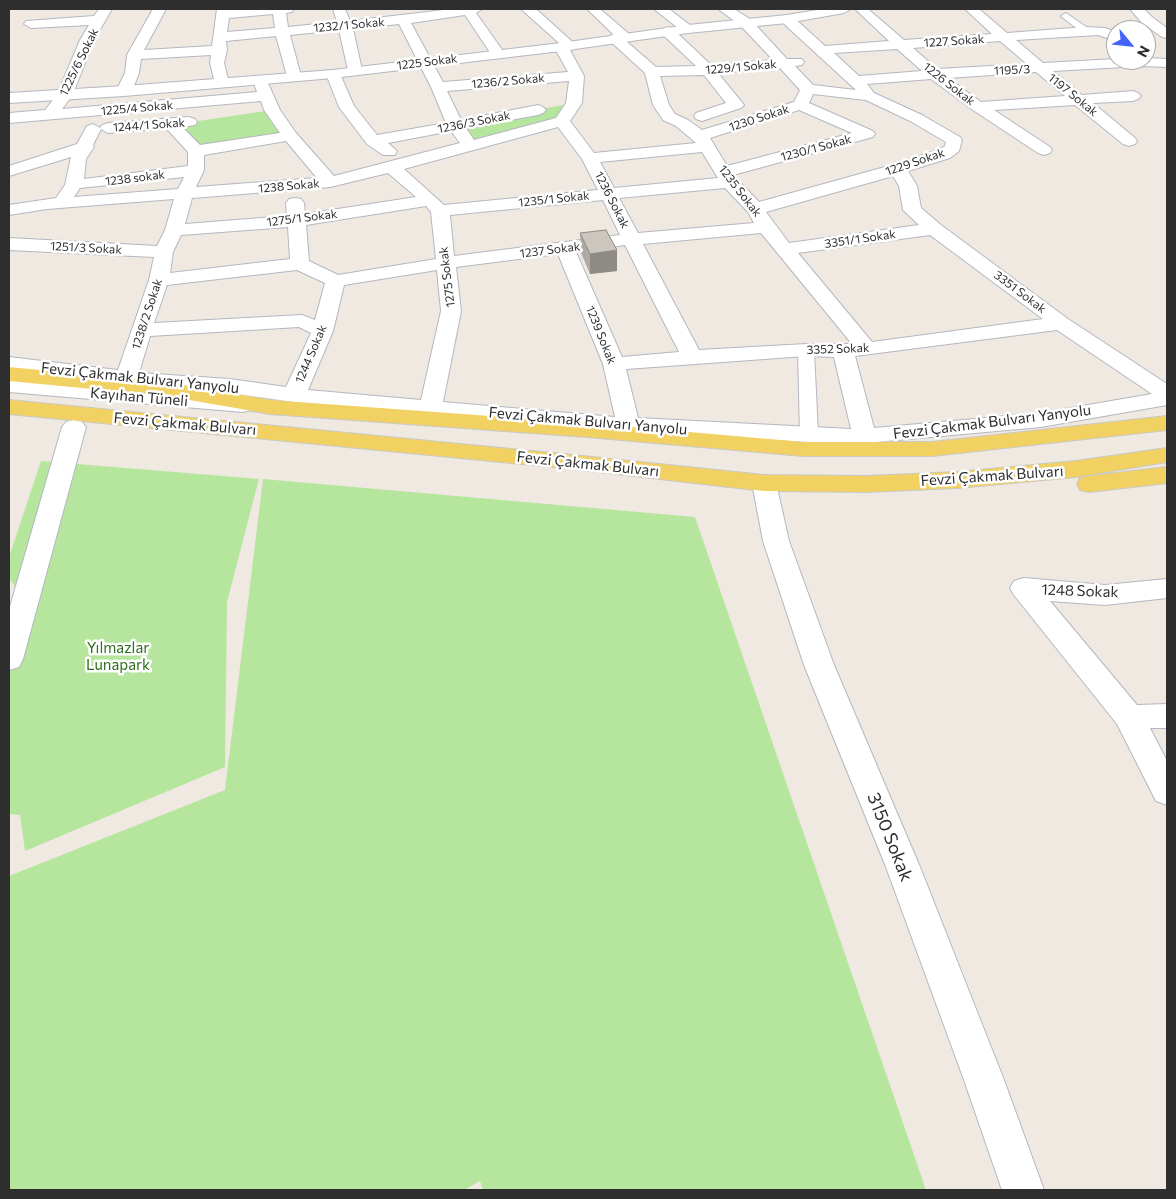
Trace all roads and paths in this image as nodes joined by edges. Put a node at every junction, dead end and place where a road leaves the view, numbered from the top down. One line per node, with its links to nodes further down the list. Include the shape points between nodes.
1 (159, 9): 37 (street)
2 (279, 9): 3 (street); 15 (street); 27 (street)
3 (287, 9)
4 (339, 9): 23 (street)
5 (472, 9): 16 (street, 1232/1 Sokak); 36 (street)
6 (528, 9): 35 (street)
7 (593, 9): 31 (street)
8 (661, 9): 25 (street)
9 (725, 9): 22 (street)
10 (844, 9): 20 (street, 1225 Sokak)
11 (861, 9): 34 (street, 1226 Sokak)
12 (971, 9): 32 (street, 1197 Sokak)
13 (1137, 9): 30 (street)
14 (54, 10): 19 (street)
15 (223, 12): 33 (street)
16 (424, 12): 21 (street, 1232/1 Sokak)
17 (103, 14): 19 (street); 56 (street, 1225/6 Sokak, via 87,40)
18 (1066, 16): 26 (street, 1227 Sokak)
19 (34, 18): 24 (street)
20 (787, 19): 22 (street, 1225 Sokak); 38 (street, 1229 Sokak)
21 (403, 20): 23 (street, 1232/1 Sokak); 39 (street)
22 (746, 22): 25 (street, 1225 Sokak); 40 (street)
23 (345, 25): 27 (street, 1232/1 Sokak); 43 (street)
24 (16, 27)
25 (688, 29): 28 (street, 1225 Sokak)
26 (1086, 31): 29 (street, 1227 Sokak); 32 (street, 1227 Sokak)
27 (282, 32): 33 (street, 1232/1 Sokak); 48 (street)
28 (667, 32): 31 (street, 1225 Sokak); 44 (street)
29 (1106, 33)
30 (1167, 34)
31 (620, 38): 35 (street, 1225 Sokak); 45 (street)
32 (1005, 38): 34 (street, 1227 Sokak); 42 (street, 1197 Sokak)
33 (220, 43): 37 (street, 1232/1 Sokak); 52 (street, via 217,63)
34 (900, 45): 38 (street, 1227 Sokak); 47 (street, 1226 Sokak)
35 (565, 46): 36 (street, 1225 Sokak); 49 (street)
36 (498, 54): 39 (street, 1225 Sokak)
37 (134, 55): 55 (street, via 132,73)
38 (826, 55): 40 (street, 1229/1 Sokak); 51 (street, 1229 Sokak)
39 (423, 62): 43 (street, 1225 Sokak); 53 (street)
40 (784, 63): 44 (street, 1229/1 Sokak); 54 (street)
41 (1106, 64): 42 (street, 1195/3)
42 (1041, 69): 47 (street, 1195/3); 60 (street, 1197 Sokak)
43 (355, 70): 46 (street, 1225 Sokak)
44 (708, 70): 45 (street, 1229/1 Sokak); 71 (street, via 736,105)
45 (652, 72): 71 (street, 1235 Sokak, via 661,105 669,117)
46 (333, 74): 48 (street, 1225 Sokak); 76 (street, via 347,107)
47 (934, 74): 51 (street, 1195/3); 64 (street, 1226 Sokak)
48 (294, 76): 50 (street, 1225 Sokak)
49 (578, 76): 53 (street, 1236/2 Sokak); 62 (street)
50 (260, 81): 52 (street, 1225 Sokak); 61 (street)
51 (856, 81): 57 (street, 1229 Sokak)
52 (222, 83): 55 (street, 1225 Sokak)
53 (438, 87): 73 (street)
54 (808, 89): 57 (street); 63 (street, 1230 Sokak)
55 (124, 91): 56 (street, 1225 Sokak)
56 (64, 96): 59 (street, 1225 Sokak); 66 (street, 1225/6 Sokak)
57 (869, 96): 85 (street, 1229 Sokak, via 954,140 953,148 944,154)
58 (1132, 96): 60 (street)
59 (9, 98)
60 (1080, 100): 64 (street); 77 (street, 1197 Sokak)
61 (269, 103): 65 (street); 66 (street, 1225/4 Sokak); 75 (street)
62 (574, 103): 70 (street); 73 (street, 1236/3 Sokak)
63 (800, 105): 78 (street, 1230 Sokak); 88 (street, 1230/1 Sokak, via 867,134)
64 (978, 107): 82 (street, 1226 Sokak)
65 (254, 112)
66 (50, 114): 67 (street, 1225/4 Sokak)
67 (28, 116): 68 (street, 1225/4 Sokak); 74 (street, 1244/1 Sokak, via 38,126)
68 (9, 118)
69 (208, 120): 72 (street, 1244/1 Sokak)
70 (562, 121): 79 (street, 1238 Sokak); 83 (street, 1236 Sokak)
71 (682, 123): 78 (street, 1235 Sokak)
72 (171, 125): 74 (street, 1244/1 Sokak); 81 (street)
73 (455, 126): 76 (street, 1236/3 Sokak); 79 (street)
74 (94, 129): 80 (street)
75 (290, 136): 81 (street); 89 (street)
76 (373, 141): 84 (street)
77 (1129, 141)
78 (703, 142): 83 (street, 1230 Sokak); 88 (street, 1235 Sokak)
79 (470, 145): 84 (street, 1238 Sokak)
80 (86, 148): 87 (street); 90 (street, via 78,160)
81 (196, 150): 86 (street)
82 (1044, 150)
83 (590, 158): 92 (street, 1236 Sokak)
84 (399, 165): 89 (street, 1238 Sokak); 95 (street)
85 (898, 169): 96 (street, 1229 Sokak); 100 (street, 3351 Sokak, via 908,186 912,210)
86 (196, 170): 90 (street, 1238 sokak); 93 (street, 1238/2 Sokak)
87 (9, 171)
88 (726, 177): 92 (street, 1235/1 Sokak); 96 (street, 1235 Sokak)
89 (330, 182): 91 (street, 1238 Sokak)
90 (74, 185): 94 (street)
91 (295, 186): 93 (street, 1238 Sokak); 98 (street)
92 (609, 193): 95 (street, 1235/1 Sokak); 102 (street, 1236 Sokak)
93 (184, 194): 94 (street, 1238 Sokak); 101 (street, 1238/2 Sokak)
94 (61, 204): 97 (street, 1238 Sokak)
95 (435, 206): 98 (street, 1275/1 Sokak); 107 (street, 1275 Sokak)
96 (755, 209): 99 (street, 1235 Sokak)
97 (9, 210)
98 (295, 221): 101 (street, 1275/1 Sokak); 108 (street)
99 (766, 227): 102 (street, 1237 Sokak); 105 (street, 1235 Sokak)
100 (934, 229): 105 (street, 3351/1 Sokak); 111 (street, 3351 Sokak)
101 (174, 230): 106 (street, 1238/2 Sokak)
102 (632, 239): 104 (street, 1237 Sokak); 117 (street, 1236 Sokak)
103 (9, 244): 106 (street, 1251/3 Sokak)
104 (565, 249): 107 (street, 1237 Sokak); 119 (street, 1239 Sokak)
105 (786, 249): 115 (street, 1235 Sokak)
106 (164, 252): 109 (street, 1238/2 Sokak)
107 (445, 263): 110 (street, 1237 Sokak); 128 (street, 1275 Sokak, via 452,311)
108 (300, 264): 109 (street); 110 (street)
109 (159, 280): 112 (street, 1238/2 Sokak)
110 (335, 282): 113 (street, 1244 Sokak)
111 (1061, 323): 115 (street, 3352 Sokak); 123 (street, 3351 Sokak)
112 (141, 330): 113 (street, via 302,321); 121 (street, 1238/2 Sokak)
113 (323, 331): 124 (street, 1244 Sokak)
114 (806, 350): 116 (street, 3352 Sokak); 117 (street, 3352 Sokak); 133 (street)
115 (867, 350): 116 (street, 3352 Sokak)
116 (843, 351): 134 (street)
117 (692, 356): 119 (street, 3352 Sokak)
118 (9, 364): 121 (street, Fevzi Çakmak Bulvarı Yanyolu)
119 (614, 364): 131 (street, 1239 Sokak)
120 (9, 374): 127 (main road, Fevzi Çakmak Bulvarı, via 166,389)
121 (127, 377): 124 (street, Fevzi Çakmak Bulvarı Yanyolu)
122 (9, 385): 127 (street, Kayıhan Tüneli)
123 (1167, 394)
124 (294, 395): 128 (street, Fevzi Çakmak Bulvarı Yanyolu)
125 (1167, 398): 134 (street, Fevzi Çakmak Bulvarı Yanyolu, via 1041,420)
126 (9, 407): 138 (main road, Fevzi Çakmak Bulvarı, via 564,461)
127 (270, 407): 130 (main road, Fevzi Çakmak Bulvarı, via 803,449 932,449)
128 (431, 407): 131 (street, Fevzi Çakmak Bulvarı Yanyolu)
129 (9, 422): 132 (main road)
130 (1167, 423)
131 (628, 424): 133 (street, Fevzi Çakmak Bulvarı Yanyolu)
132 (74, 426): 138 (main road); 141 (street)
133 (809, 435): 134 (street, Fevzi Çakmak Bulvarı Yanyolu)
134 (864, 436)
135 (1167, 455): 137 (main road, Fevzi Çakmak Bulvarı, via 1076,469)
136 (1167, 475): 139 (main road, via 1024,491)
137 (867, 484): 138 (main road, Fevzi Çakmak Bulvarı); 139 (main road)
138 (765, 489): 139 (main road); 145 (street, 3150 Sokak, via 776,541 819,665 903,867)
139 (917, 495)
140 (1167, 588): 143 (street, 1248 Sokak, via 1105,595 1024,588)
141 (9, 659)
142 (1167, 716): 143 (street)
143 (1129, 717): 144 (street)
144 (1167, 792)
145 (1023, 1190)

